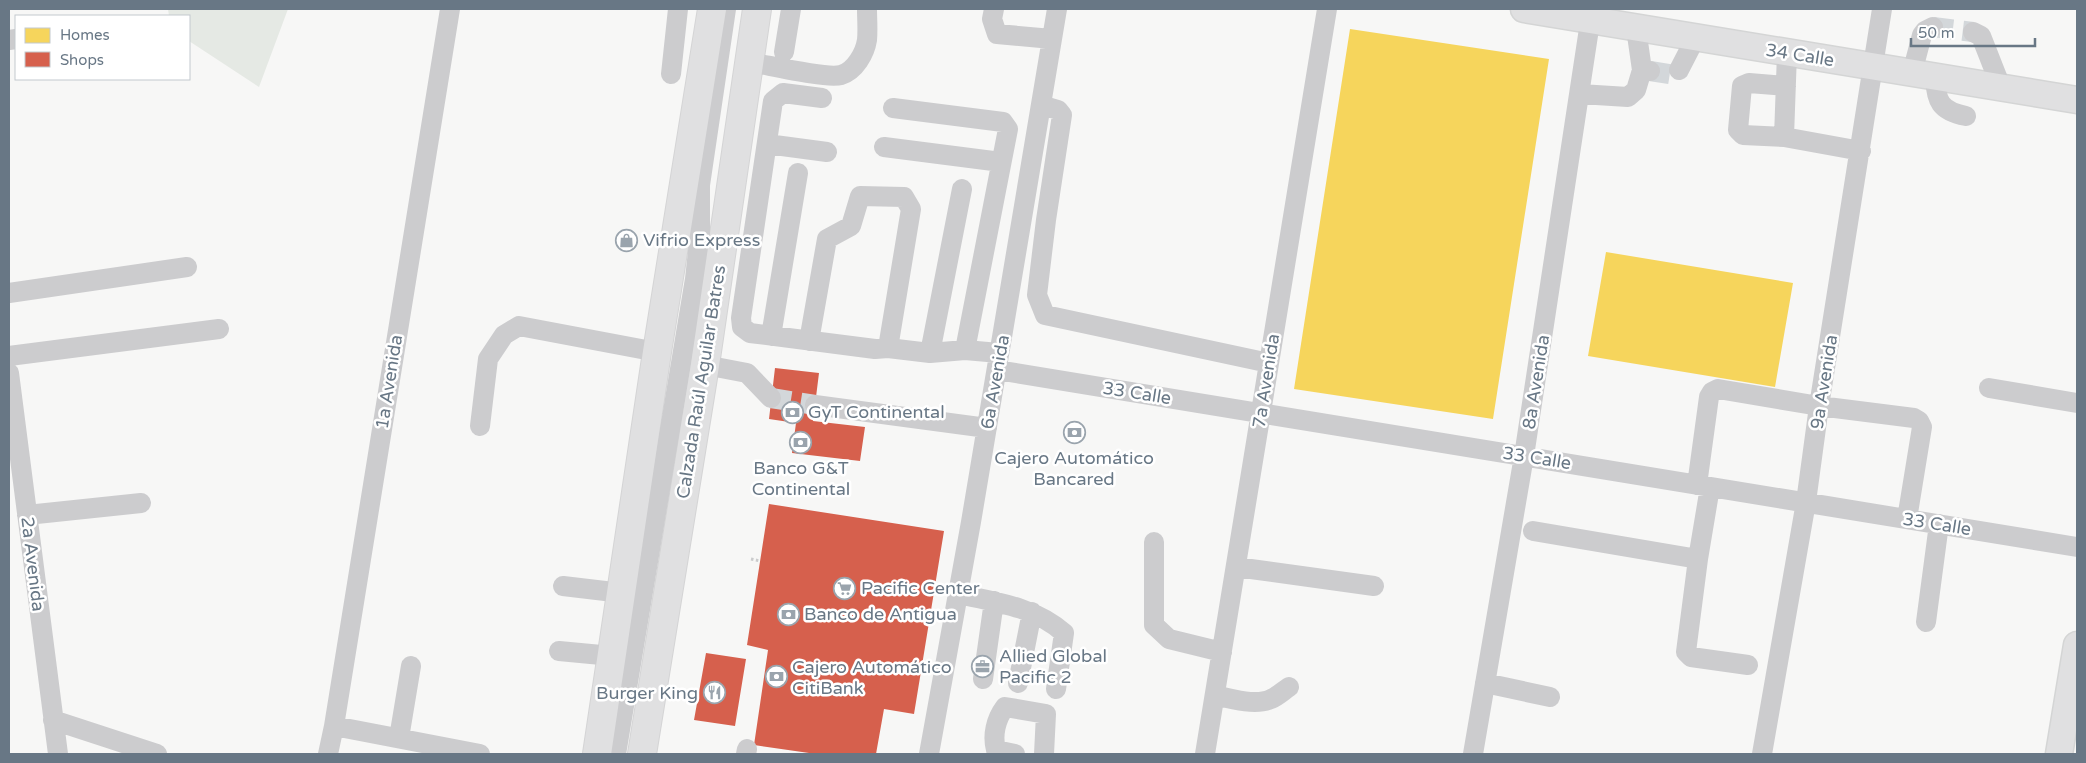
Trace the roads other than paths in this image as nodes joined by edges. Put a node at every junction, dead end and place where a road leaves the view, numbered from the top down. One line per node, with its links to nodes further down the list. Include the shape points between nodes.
1 (450, 9): 100 (street, 1a Avenida)
2 (678, 9): 24 (street)
3 (740, 9): 42 (street, via 712,186)
4 (757, 9): 21 (highway, Calzada Raúl Aguilar Batres)
5 (790, 9): 19 (street)
6 (867, 9): 21 (street, via 867,40 862,55 851,71 840,76)
7 (994, 9): 18 (street, via 992,19 997,34)
8 (1057, 9): 18 (street, 6a Avenida)
9 (1327, 9): 56 (street, 7a Avenida)
10 (1524, 9): 13 (main road, 34 Calle)
11 (1882, 9): 22 (street, 9a Avenida)
12 (713, 10): 42 (street, via 700,185); 52 (highway)
13 (1591, 14): 15 (main road, 34 Calle); 28 (street, 8a Avenida)
14 (1933, 26): 25 (street, via 1922,35)
15 (1636, 28): 17 (main road, 34 Calle); 28 (street, via 1646,71 1636,90 1628,97)
16 (1973, 32): 27 (street, via 1981,36)
17 (1696, 37): 20 (main road, 34 Calle); 23 (street)
18 (1052, 39): 31 (street, 6a Avenida)
19 (784, 52)
20 (1788, 53): 22 (main road, 34 Calle); 26 (street)
21 (750, 62): 57 (highway, Calzada Raúl Aguilar Batres)
22 (1874, 67): 25 (main road, 34 Calle); 37 (street, 9a Avenida)
23 (1679, 70)
24 (671, 74)
25 (1924, 75): 27 (main road, 34 Calle); 33 (street, via 1943,107)
26 (1786, 86): 34 (street); 34 (street, via 1750,83 1742,86 1738,130 1743,135)
27 (2002, 87): 30 (main road, 34 Calle)
28 (1580, 94): 67 (street, 8a Avenida)
29 (822, 98): 35 (street, 33 Calle, via 783,93 773,101)
30 (2077, 100)
31 (1041, 105): 55 (street, 6a Avenida); 56 (street, via 1058,110 1062,115 1037,295 1045,315)
32 (894, 108): 39 (street, via 1004,122 1008,129)
33 (1966, 116)
34 (1784, 138): 37 (street)
35 (767, 144): 38 (street); 48 (street, 33 Calle, via 741,318 742,327 750,333)
36 (884, 147): 39 (street)
37 (1861, 151): 63 (street, 9a Avenida)
38 (827, 152)
39 (1001, 162): 44 (street)
40 (798, 173): 48 (street)
41 (962, 189): 43 (street)
42 (700, 233): 107 (street, via 695,280)
43 (950, 244): 44 (street); 53 (street)
44 (984, 246): 51 (street)
45 (187, 267): 46 (street)
46 (9, 293)
47 (219, 329): 54 (street)
48 (772, 336): 49 (street, 33 Calle)
49 (809, 340): 50 (street, 33 Calle); 50 (street, via 827,239 851,226 860,196 904,197 911,209)
50 (888, 348): 53 (street, 33 Calle)
51 (964, 350): 53 (street, 33 Calle); 55 (street, 33 Calle)
52 (657, 352): 65 (street, via 520,326 504,335 488,359); 81 (highway)
53 (930, 353)
54 (9, 356)
55 (998, 362): 64 (street, 33 Calle); 66 (street, 6a Avenida)
56 (1269, 363): 64 (street, 7a Avenida)
57 (705, 365): 60 (street, via 747,373); 108 (highway, Calzada Raúl Aguilar Batres)
58 (9, 373): 71 (street, 2a Avenida)
59 (1989, 388): 61 (street)
60 (771, 398)
61 (2077, 403)
62 (815, 405): 66 (street)
63 (1819, 406): 68 (street, via 1718,389 1712,392); 70 (street, 9a Avenida); 72 (street, via 1919,421 1922,427)
64 (1261, 413): 67 (street, 33 Calle); 78 (street, 7a Avenida)
65 (480, 426)
66 (987, 428): 82 (street, 6a Avenida)
67 (1524, 456): 68 (street, 33 Calle); 94 (street, 8a Avenida)
68 (1703, 486): 70 (street, 33 Calle); 77 (street)
69 (141, 502): 71 (street)
70 (1806, 502): 72 (street, 33 Calle); 114 (street, 9a Avenida)
71 (27, 515): 99 (street, 2a Avenida)
72 (1908, 519): 73 (street, 33 Calle)
73 (1939, 524): 76 (street, 33 Calle); 85 (street)
74 (1533, 531): 77 (street)
75 (1154, 542): 88 (street, via 1154,625 1169,639)
76 (2077, 547)
77 (1698, 559): 90 (street, via 1686,652 1691,657)
78 (1236, 567): 80 (street); 88 (street, 7a Avenida)
79 (563, 586): 81 (street)
80 (1374, 586)
81 (622, 592): 89 (highway)
82 (958, 594): 83 (street); 109 (street, 6a Avenida)
83 (994, 601): 84 (street); 92 (street)
84 (1032, 612): 93 (street); 96 (street, via 1052,622 1064,633)
85 (1926, 622)
86 (2077, 645): 115 (main road)
87 (559, 651): 89 (street)
88 (1222, 652): 97 (street, 7a Avenida)
89 (612, 656): 106 (highway)
90 (1748, 665)
91 (411, 666): 101 (street)
92 (984, 679)
93 (1018, 683)
94 (1486, 683): 98 (street); 113 (street, 8a Avenida)
95 (1289, 687): 97 (street, via 1262,701)
96 (1056, 690)
97 (1215, 695): 112 (street, 7a Avenida)
98 (1550, 697)
99 (54, 720): 102 (street, 2a Avenida); 103 (street)
100 (334, 726): 101 (street); 104 (street, 1a Avenida)
101 (399, 738): 105 (street)
102 (58, 754)
103 (157, 754)
104 (328, 754)
105 (480, 754)
106 (597, 754)
107 (616, 754)
108 (642, 754)
109 (929, 754)
110 (1015, 754): 111 (street, via 996,750 993,740 998,716 1005,707 1046,714)
111 (1044, 754)
112 (1205, 754)
113 (1473, 754)
114 (1762, 754)
115 (2059, 754)

